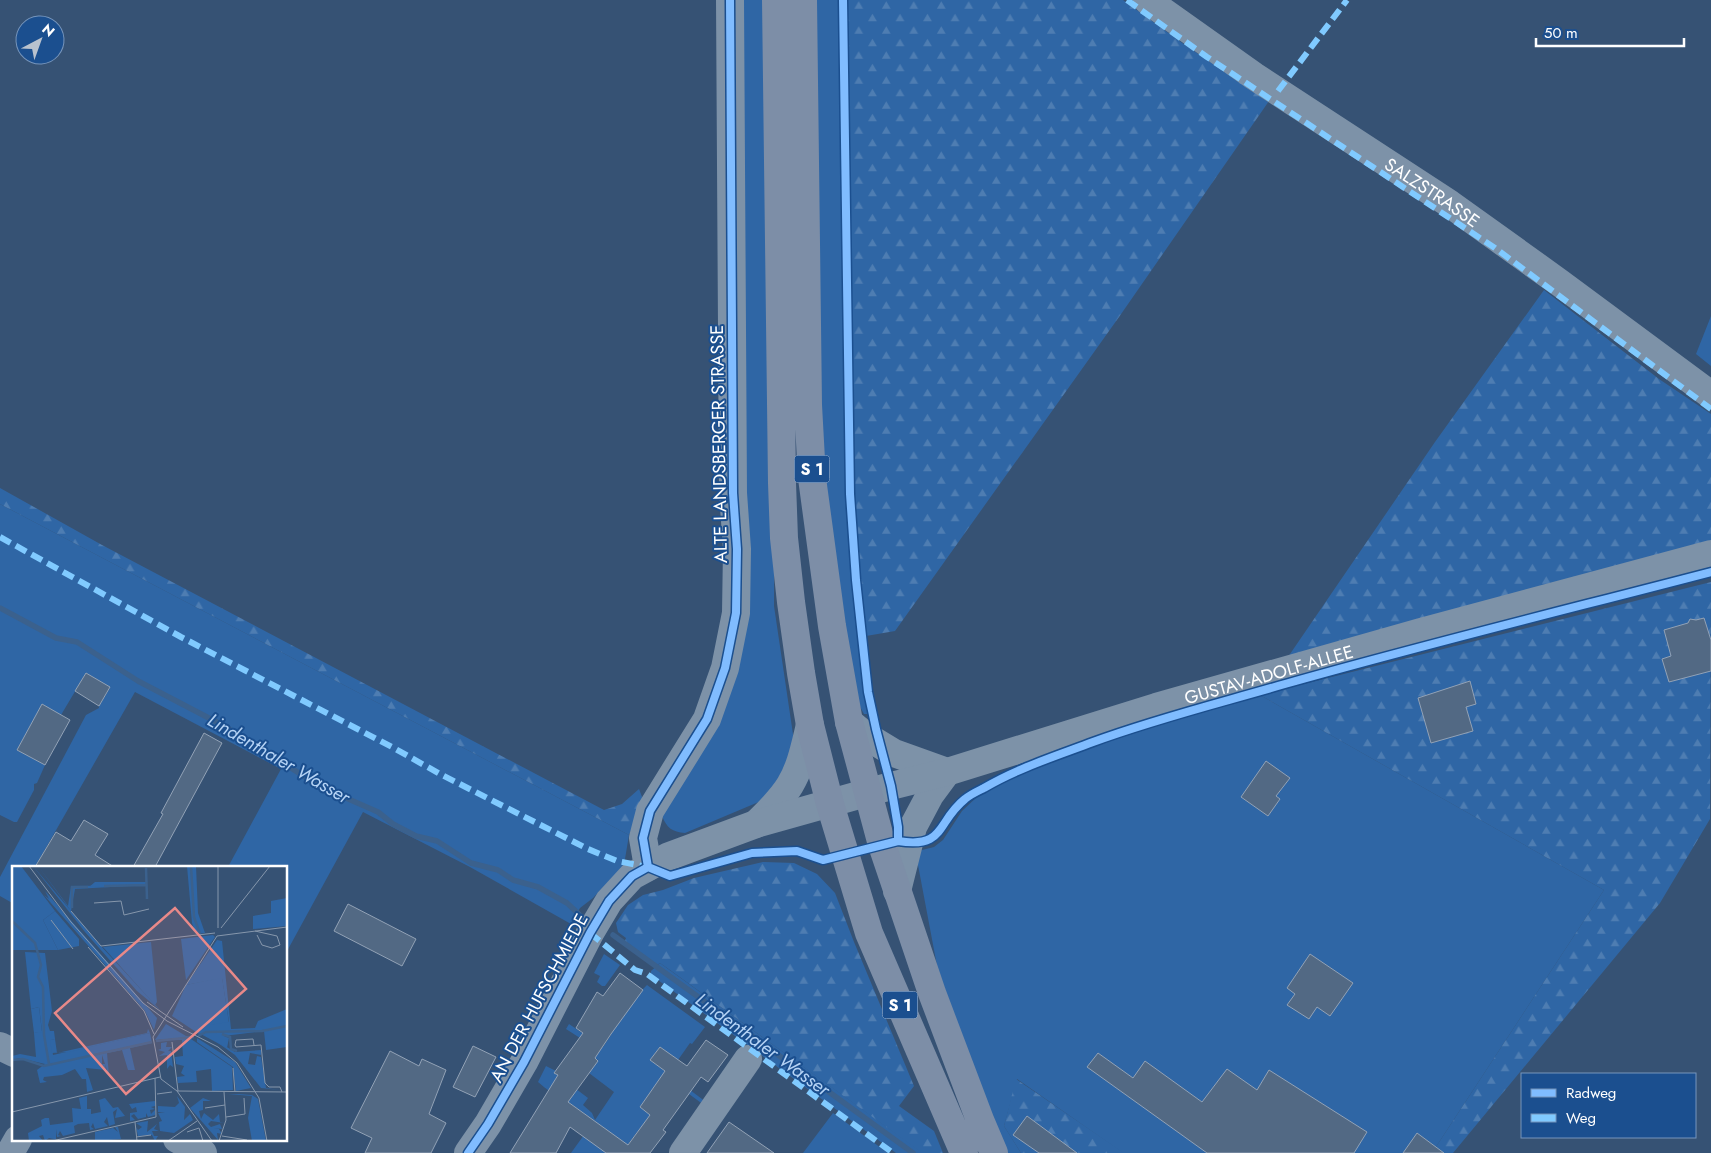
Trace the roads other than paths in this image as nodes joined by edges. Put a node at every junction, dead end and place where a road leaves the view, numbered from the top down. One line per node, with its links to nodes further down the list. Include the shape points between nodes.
1 (730, 0): 13 (street, ALTE LANDSBERGER STRASSE, via 736,613 725,668 707,719 650,811 643,838)
2 (776, 0): 8 (main road, S 1, via 783,511 790,602)
3 (803, 0): 7 (main road, S 1, via 808,405 812,478)
4 (1147, 0): 5 (street, SALZSTRASSE, via 1254,76 1458,210)
5 (1711, 395)
6 (1711, 554): 9 (street, GUSTAV-ADOLF-ALLEE, via 1156,707)
7 (849, 722): 9 (street, via 894,753); 10 (main road, S 1)
8 (810, 725): 11 (main road, S 1); 12 (street, via 803,754 790,784)
9 (947, 772): 10 (street, GUSTAV-ADOLF-ALLEE); 14 (street, via 913,827)
10 (867, 793): 11 (street, GUSTAV-ADOLF-ALLEE); 14 (main road, S 1)
11 (830, 804): 12 (street, AN DER HUFSCHMIEDE); 24 (main road, S 1, via 869,933)
12 (756, 824): 13 (street, AN DER HUFSCHMIEDE, via 667,856)
13 (648, 867): 22 (street, AN DER HUFSCHMIEDE, via 632,876 609,900 524,1062)
14 (897, 890): 25 (main road, S 1, via 932,994)
15 (0, 1046): 16 (street)
16 (12, 1052)
17 (748, 1059): 23 (street)
18 (17, 1140): 20 (street)
19 (179, 1140): 21 (street)
20 (10, 1153)
21 (203, 1153)
22 (468, 1153)
23 (683, 1153)
24 (964, 1153)
25 (994, 1153)

